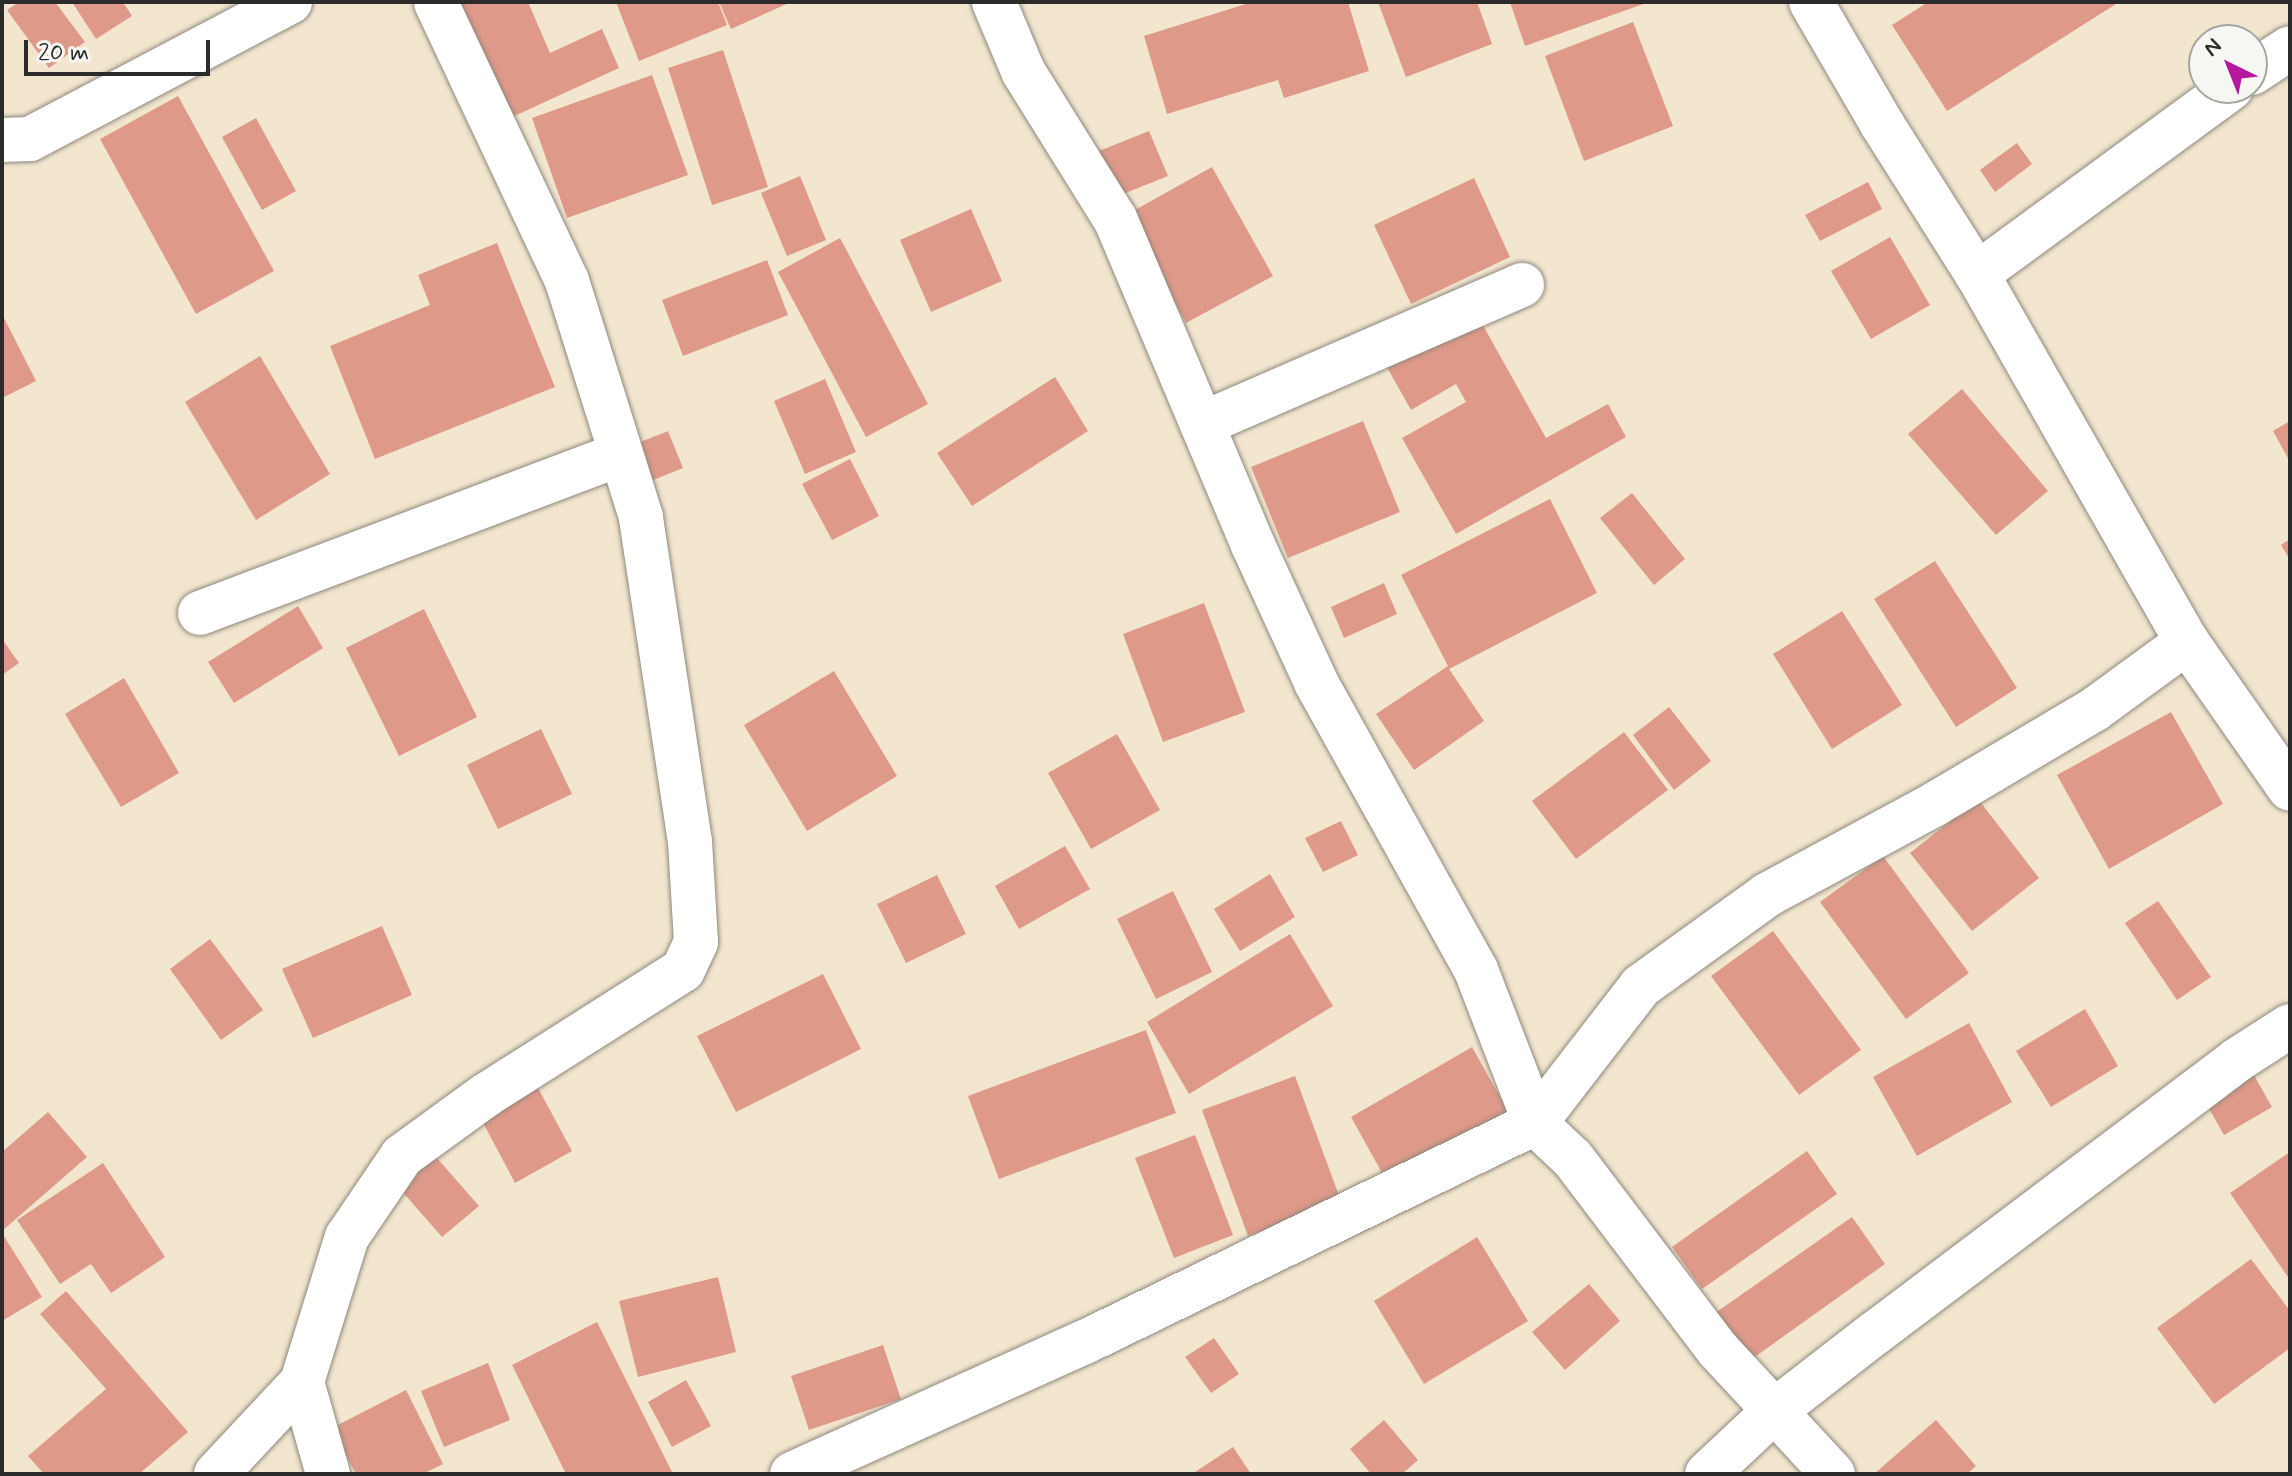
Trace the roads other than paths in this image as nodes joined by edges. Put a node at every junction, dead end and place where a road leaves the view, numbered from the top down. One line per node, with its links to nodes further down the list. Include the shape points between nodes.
1 (290, 2): 8 (street, via 30,139)
2 (436, 2): 12 (street, via 567,281)
3 (994, 2): 11 (street, via 1023,71 1115,219)
4 (1811, 2): 9 (street)
5 (2290, 48): 6 (street)
6 (2268, 62)
7 (2209, 104): 9 (street)
8 (2, 140)
9 (1977, 274): 14 (street)
10 (1522, 285): 11 (street)
11 (1202, 424): 17 (street, via 1316,682 1476,970)
12 (620, 454): 13 (street); 18 (street, via 641,517 690,842 696,942 683,970 486,1095 402,1156 347,1237)
13 (200, 613)
14 (2187, 642): 15 (street); 17 (street, via 2095,709 1767,895 1641,986)
15 (2290, 789)
16 (2290, 1026): 19 (street, via 2237,1060)
17 (1535, 1123): 19 (street, via 1572,1158 1718,1350); 22 (street, via 1085,1342)
18 (302, 1382): 20 (street); 21 (street)
19 (1773, 1412): 23 (street); 24 (street)
20 (216, 1474)
21 (328, 1474)
22 (792, 1474)
23 (1707, 1474)
24 (1833, 1474)

